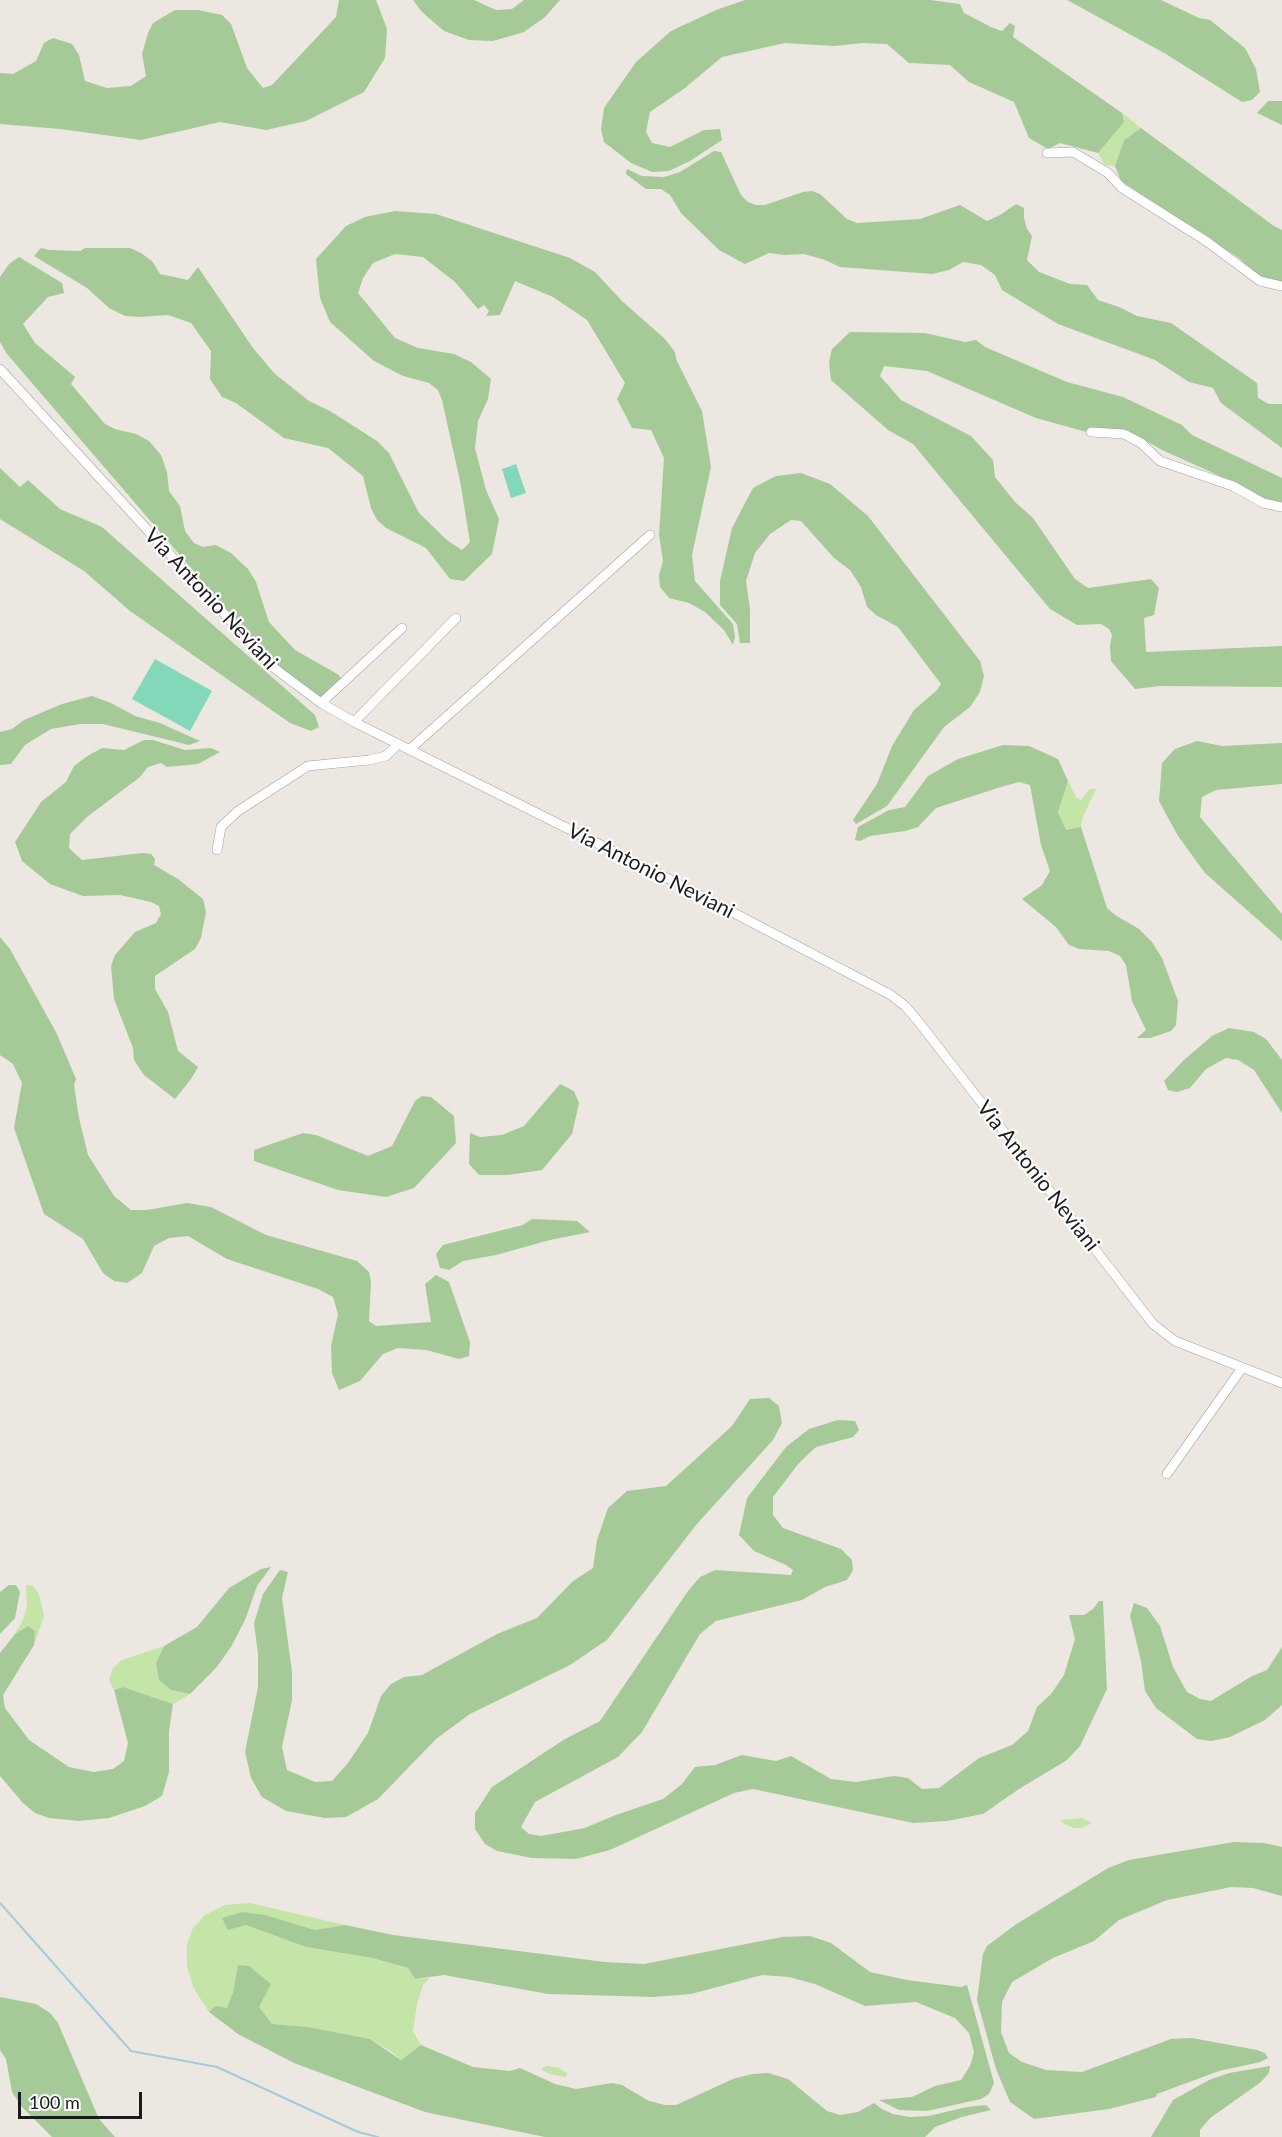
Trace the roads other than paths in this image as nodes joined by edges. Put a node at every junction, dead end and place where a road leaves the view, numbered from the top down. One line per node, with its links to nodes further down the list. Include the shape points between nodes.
1 (1047, 153): 2 (street, via 1073,152 1260,281)
2 (1282, 286)
3 (0, 369): 9 (street, Via Antonio Neviani, via 267,662)
4 (1090, 432): 5 (street, via 1124,434 1160,461)
5 (1282, 507)
6 (650, 535): 12 (street, via 580,592)
7 (456, 618): 10 (street)
8 (402, 628): 9 (street)
9 (321, 703): 10 (street, Via Antonio Neviani)
10 (354, 722): 11 (street, Via Antonio Neviani)
11 (398, 744): 12 (street, Via Antonio Neviani); 13 (street, via 386,756 308,766 238,811 221,827)
12 (409, 750): 14 (street, Via Antonio Neviani, via 891,995 913,1015 1153,1324 1175,1341)
13 (218, 850)
14 (1242, 1368): 15 (street, Via Antonio Neviani); 16 (street)
15 (1282, 1383)
16 (1167, 1474)

